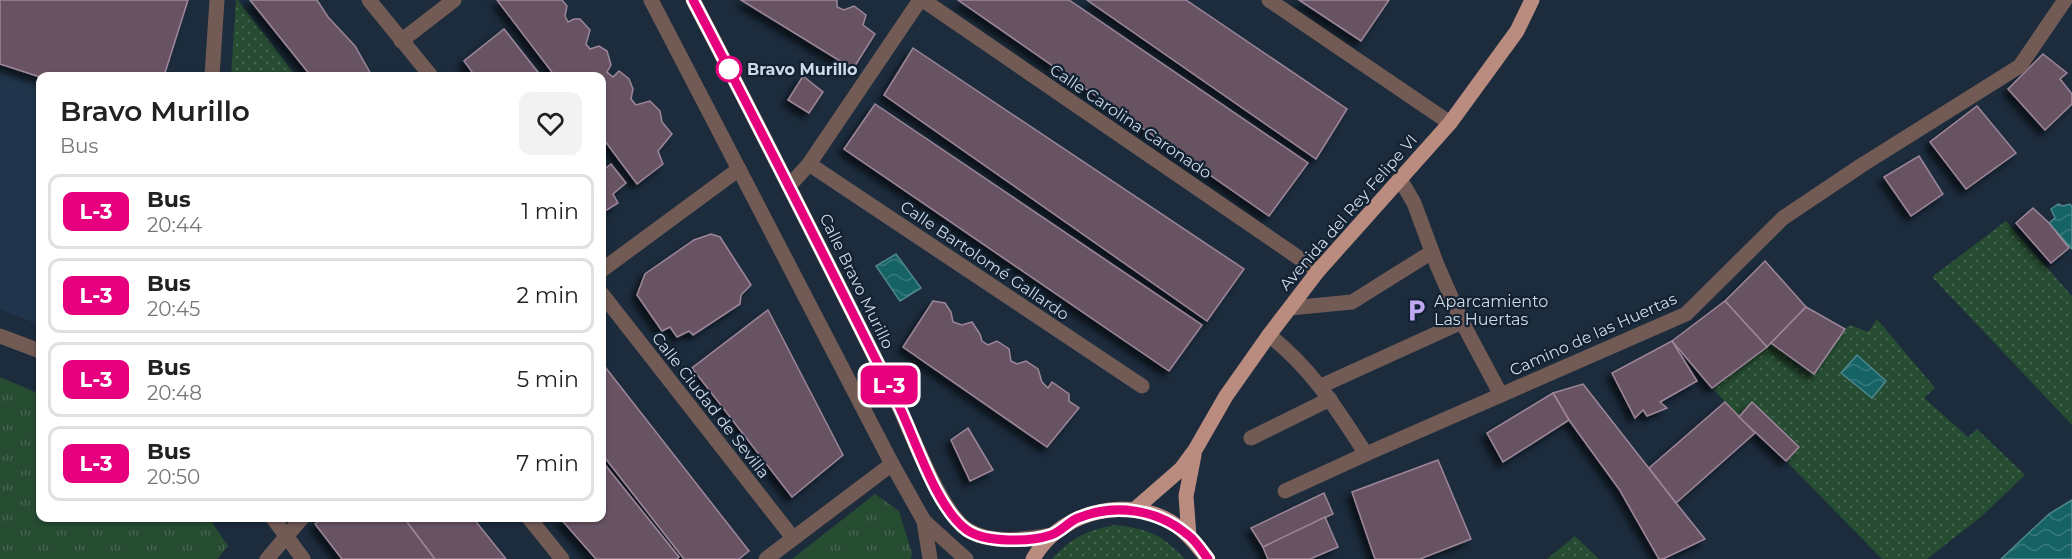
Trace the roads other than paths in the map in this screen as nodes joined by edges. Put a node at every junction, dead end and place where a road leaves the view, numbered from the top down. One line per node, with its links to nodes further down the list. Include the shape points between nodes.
1 (217, 0): 11 (street)
2 (369, 0): 10 (street)
3 (454, 0): 10 (street)
4 (651, 0): 15 (street)
5 (693, 0): 17 (street, Calle Bravo Murillo)
6 (922, 0): 14 (street); 20 (street, Calle Carolina Caronado)
7 (1269, 0): 13 (street)
8 (1532, 0): 13 (main road, Avenida del Rey Felipe VI, via 1517,31)
9 (2066, 0): 29 (street, Camino de las Huertas, via 2020,66 1783,218 1686,314)
10 (401, 41): 12 (street)
11 (212, 72)
12 (428, 72)
13 (1450, 123): 16 (main road, Avenida del Rey Felipe VI)
14 (809, 164): 17 (street); 27 (street, Calle Bartolomé Gallardo)
15 (738, 169): 19 (street); 34 (street)
16 (1400, 179): 18 (street, via 1414,202); 20 (main road, Avenida del Rey Felipe VI)
17 (790, 185): 41 (street, Calle Bravo Murillo, via 906,419 939,495 955,517 968,530 990,538 1016,541)
18 (1432, 252): 22 (street, via 1352,302); 23 (street)
19 (606, 267)
20 (1318, 271): 22 (main road, Avenida del Rey Felipe VI)
21 (606, 299): 44 (street, Calle Ciudad de Sevilla)
22 (1290, 308): 24 (main road, Avenida del Rey Felipe VI)
23 (1462, 322): 28 (street); 29 (street)
24 (1269, 335): 28 (street); 32 (main road, Avenida del Rey Felipe VI, via 1226,396)
25 (0, 336): 26 (street)
26 (36, 350)
27 (1142, 386)
28 (1321, 386): 30 (street)
29 (1501, 395): 33 (street, Camino de las Huertas)
30 (1330, 399): 31 (street); 33 (street)
31 (1251, 438)
32 (1195, 450): 36 (main road, via 1181,469); 43 (main road, via 1186,496)
33 (1366, 454): 35 (street, Camino de las Huertas)
34 (892, 464): 37 (street); 44 (street)
35 (1285, 490)
36 (1134, 510): 41 (main road, via 1104,510 1076,519); 43 (main road, via 1164,518)
37 (924, 521): 49 (street); 50 (street)
38 (276, 522): 42 (street)
39 (299, 522): 42 (street)
40 (532, 522): 47 (street)
41 (1052, 535): 51 (main road)
42 (287, 536): 45 (street); 46 (street)
43 (1189, 536): 52 (main road)
44 (793, 538): 48 (street)
45 (267, 559)
46 (303, 559)
47 (562, 559)
48 (766, 559)
49 (930, 559)
50 (966, 559)
51 (1033, 559)
52 (1208, 559)

